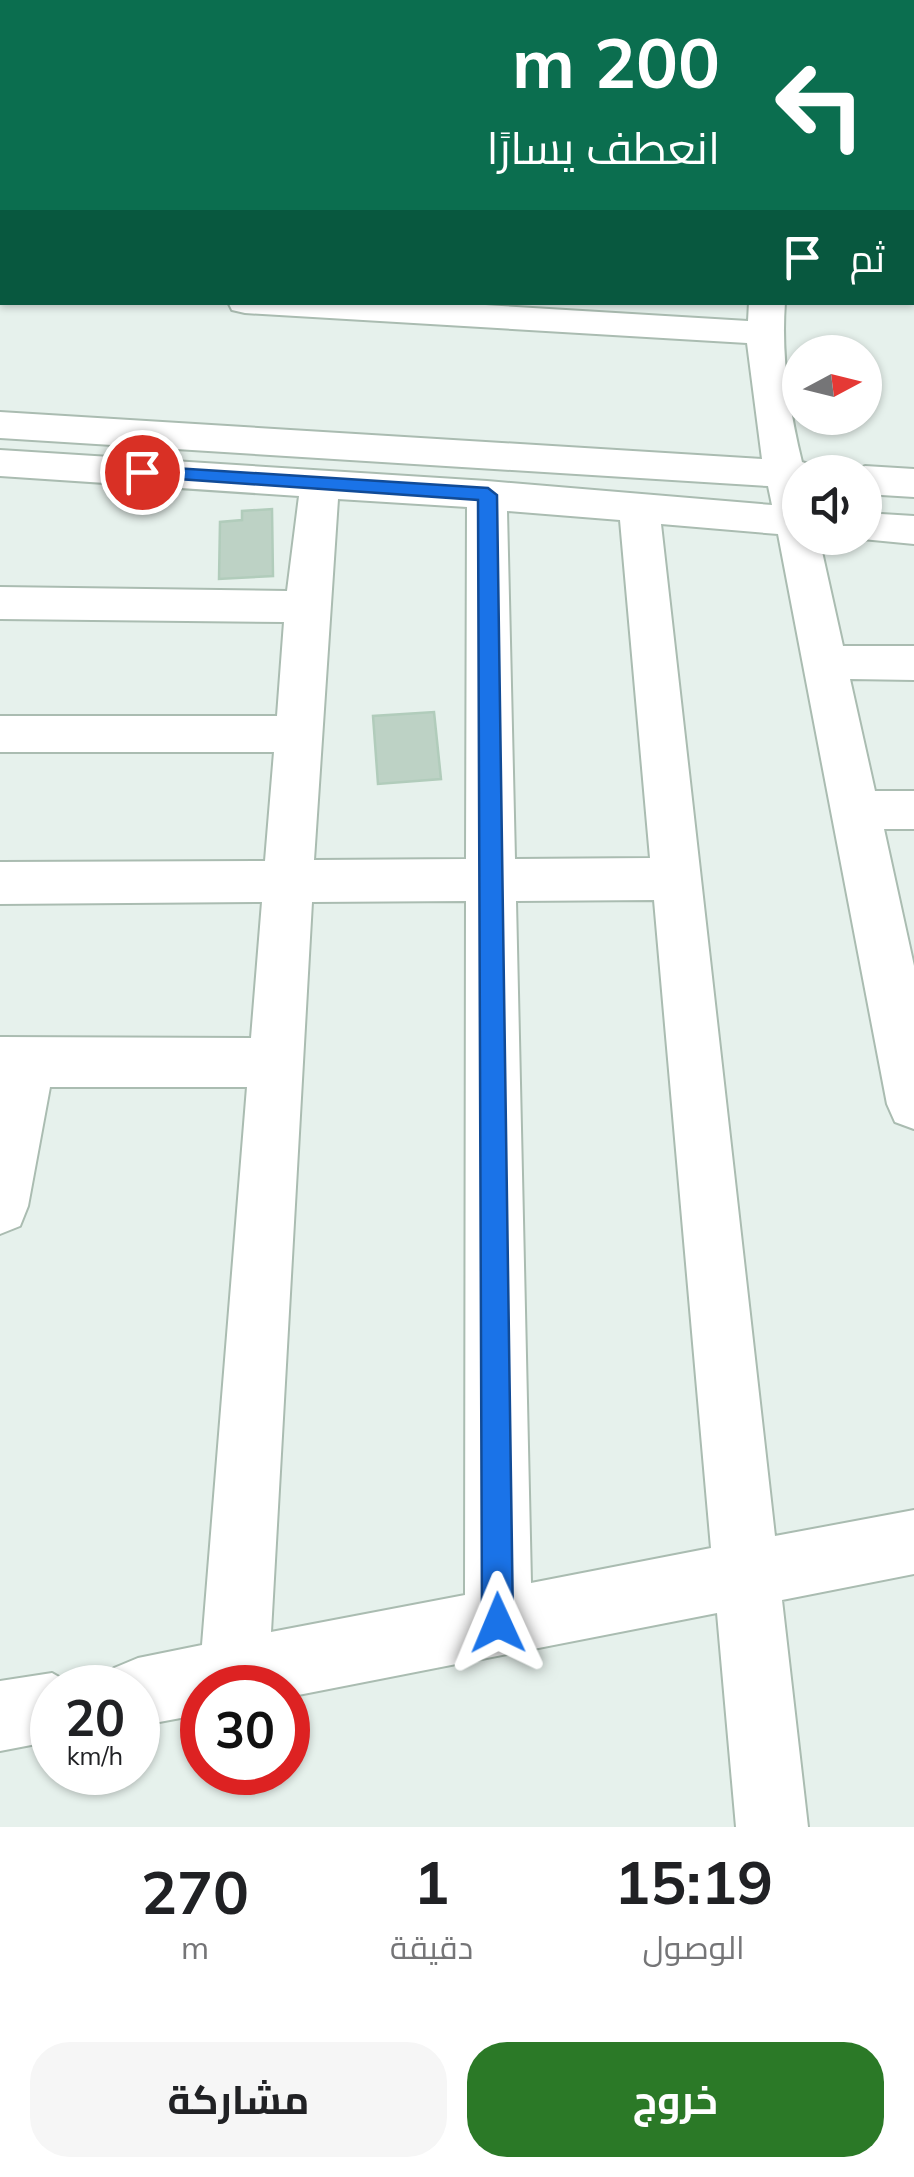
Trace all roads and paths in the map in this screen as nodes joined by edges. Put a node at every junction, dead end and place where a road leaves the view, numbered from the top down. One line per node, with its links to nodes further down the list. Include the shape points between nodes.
1 (328, 305): 2 (street)
2 (356, 306): 3 (street)
3 (765, 318): 5 (street)
4 (0, 425): 7 (street)
5 (789, 455)
6 (0, 463): 9 (street)
7 (782, 473)
8 (882, 481): 10 (street)
9 (320, 483): 11 (street); 18 (street)
10 (914, 483)
11 (488, 495): 12 (street); 25 (street)
12 (639, 507): 13 (street); 26 (street)
13 (782, 520)
14 (882, 528): 15 (street)
15 (914, 530)
16 (804, 555): 19 (street)
17 (0, 603): 18 (street)
18 (306, 607): 22 (street)
19 (824, 662): 20 (street); 23 (street)
20 (914, 663)
21 (0, 734): 22 (street)
22 (298, 734): 27 (street)
23 (858, 810): 24 (street); 29 (street)
24 (914, 810)
25 (490, 880): 26 (street); 27 (street); 36 (street)
26 (676, 880): 35 (street)
27 (288, 882): 28 (street); 31 (street)
28 (0, 883)
29 (901, 963): 32 (street)
30 (14, 1062): 31 (street); 33 (street)
31 (278, 1063): 37 (street)
32 (914, 1104)
33 (0, 1206)
34 (914, 1542): 35 (street)
35 (750, 1574): 36 (street); 41 (street)
36 (498, 1623): 38 (street)
37 (235, 1665)
38 (289, 1665)
39 (30, 1711): 40 (street)
40 (0, 1716)
41 (772, 1827)

